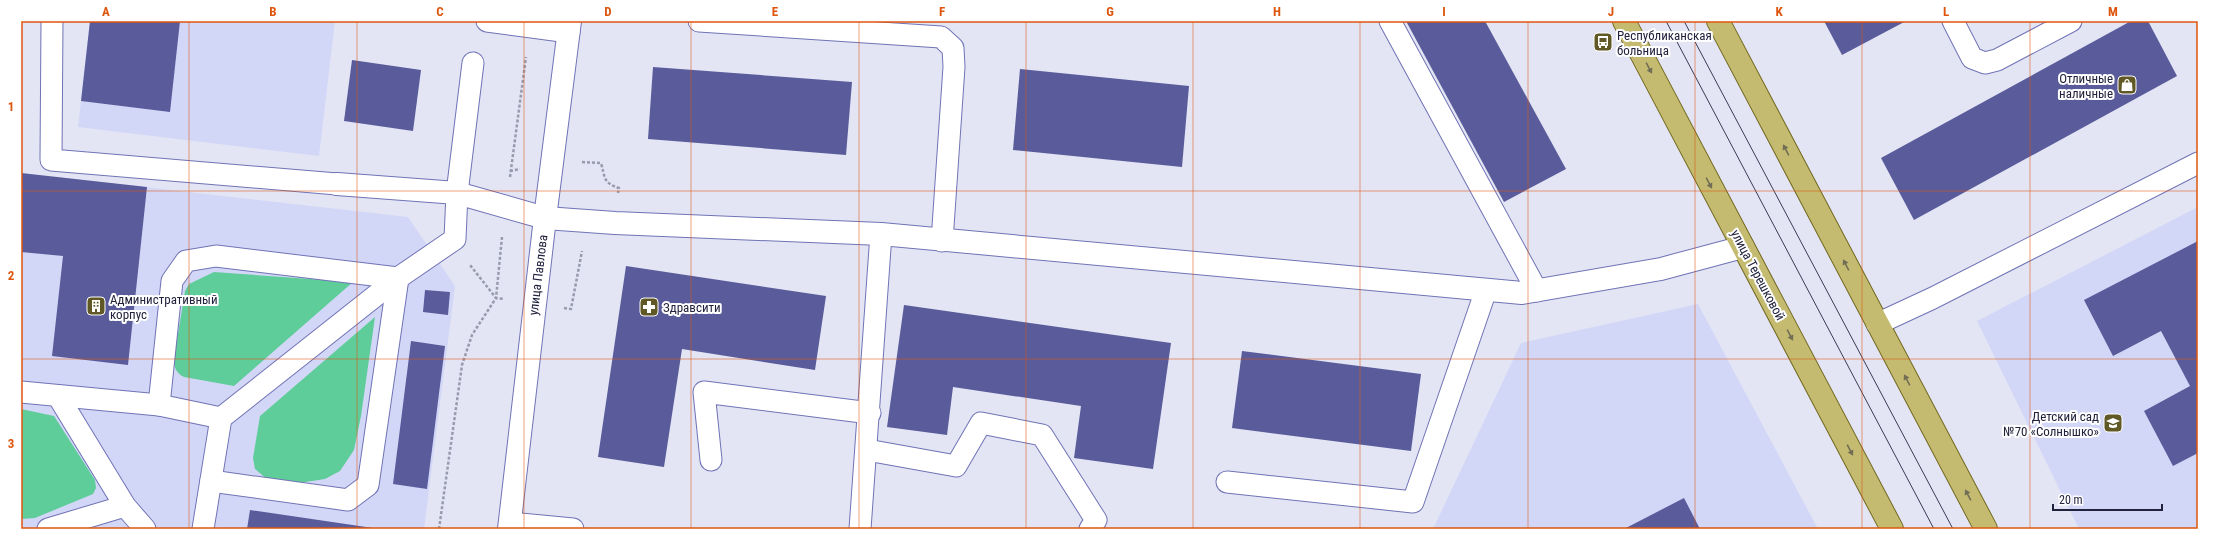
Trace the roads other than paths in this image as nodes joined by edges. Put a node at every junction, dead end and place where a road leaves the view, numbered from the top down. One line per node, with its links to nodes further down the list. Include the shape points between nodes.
1 (52, 21): 13 (lane, via 51,160)
2 (487, 21): 10 (lane, via 531,27)
3 (699, 21): 9 (lane)
4 (1390, 21): 21 (lane)
5 (1624, 21): 18 (main road, улица Терешковой, one-way to 18)
6 (1718, 21): 22 (main road, one-way to 6)
7 (1953, 21): 8 (lane, via 1972,58 1985,63 1997,60)
8 (2071, 21)
9 (737, 23): 17 (lane, via 941,37 953,48 954,67)
10 (570, 26): 15 (street, улица Павлова)
11 (473, 63): 14 (lane)
12 (2198, 163): 22 (lane)
13 (337, 184): 14 (street)
14 (457, 194): 15 (street); 19 (lane, via 455,239)
15 (545, 218): 16 (street); 33 (street, улица Павлова)
16 (881, 234): 17 (street); 26 (lane)
17 (942, 241): 20 (street)
18 (1743, 247): 21 (street, via 1661,269); 40 (main road, улица Терешковой, one-way to 40)
19 (398, 278): 25 (lane, via 216,256 186,262 172,281); 27 (lane); 30 (lane, via 368,485 348,500)
20 (1486, 290): 21 (street, via 1522,293); 31 (lane, via 1413,502)
21 (1537, 291)
22 (1877, 324): 41 (main road, one-way to 22)
23 (21, 392): 24 (lane)
24 (58, 396): 25 (lane); 32 (lane)
25 (159, 405): 27 (lane)
26 (870, 413): 28 (lane); 29 (lane, via 704,392)
27 (221, 418): 30 (lane)
28 (867, 450): 38 (lane); 39 (lane, via 956,466 982,423 1042,435 1096,520)
29 (711, 460)
30 (211, 481): 36 (lane)
31 (1228, 482)
32 (125, 506): 34 (lane); 35 (lane)
33 (509, 526): 37 (lane)
34 (48, 529)
35 (145, 529)
36 (203, 529)
37 (573, 529)
38 (860, 529)
39 (1090, 529)
40 (1892, 529)
41 (1986, 529)

